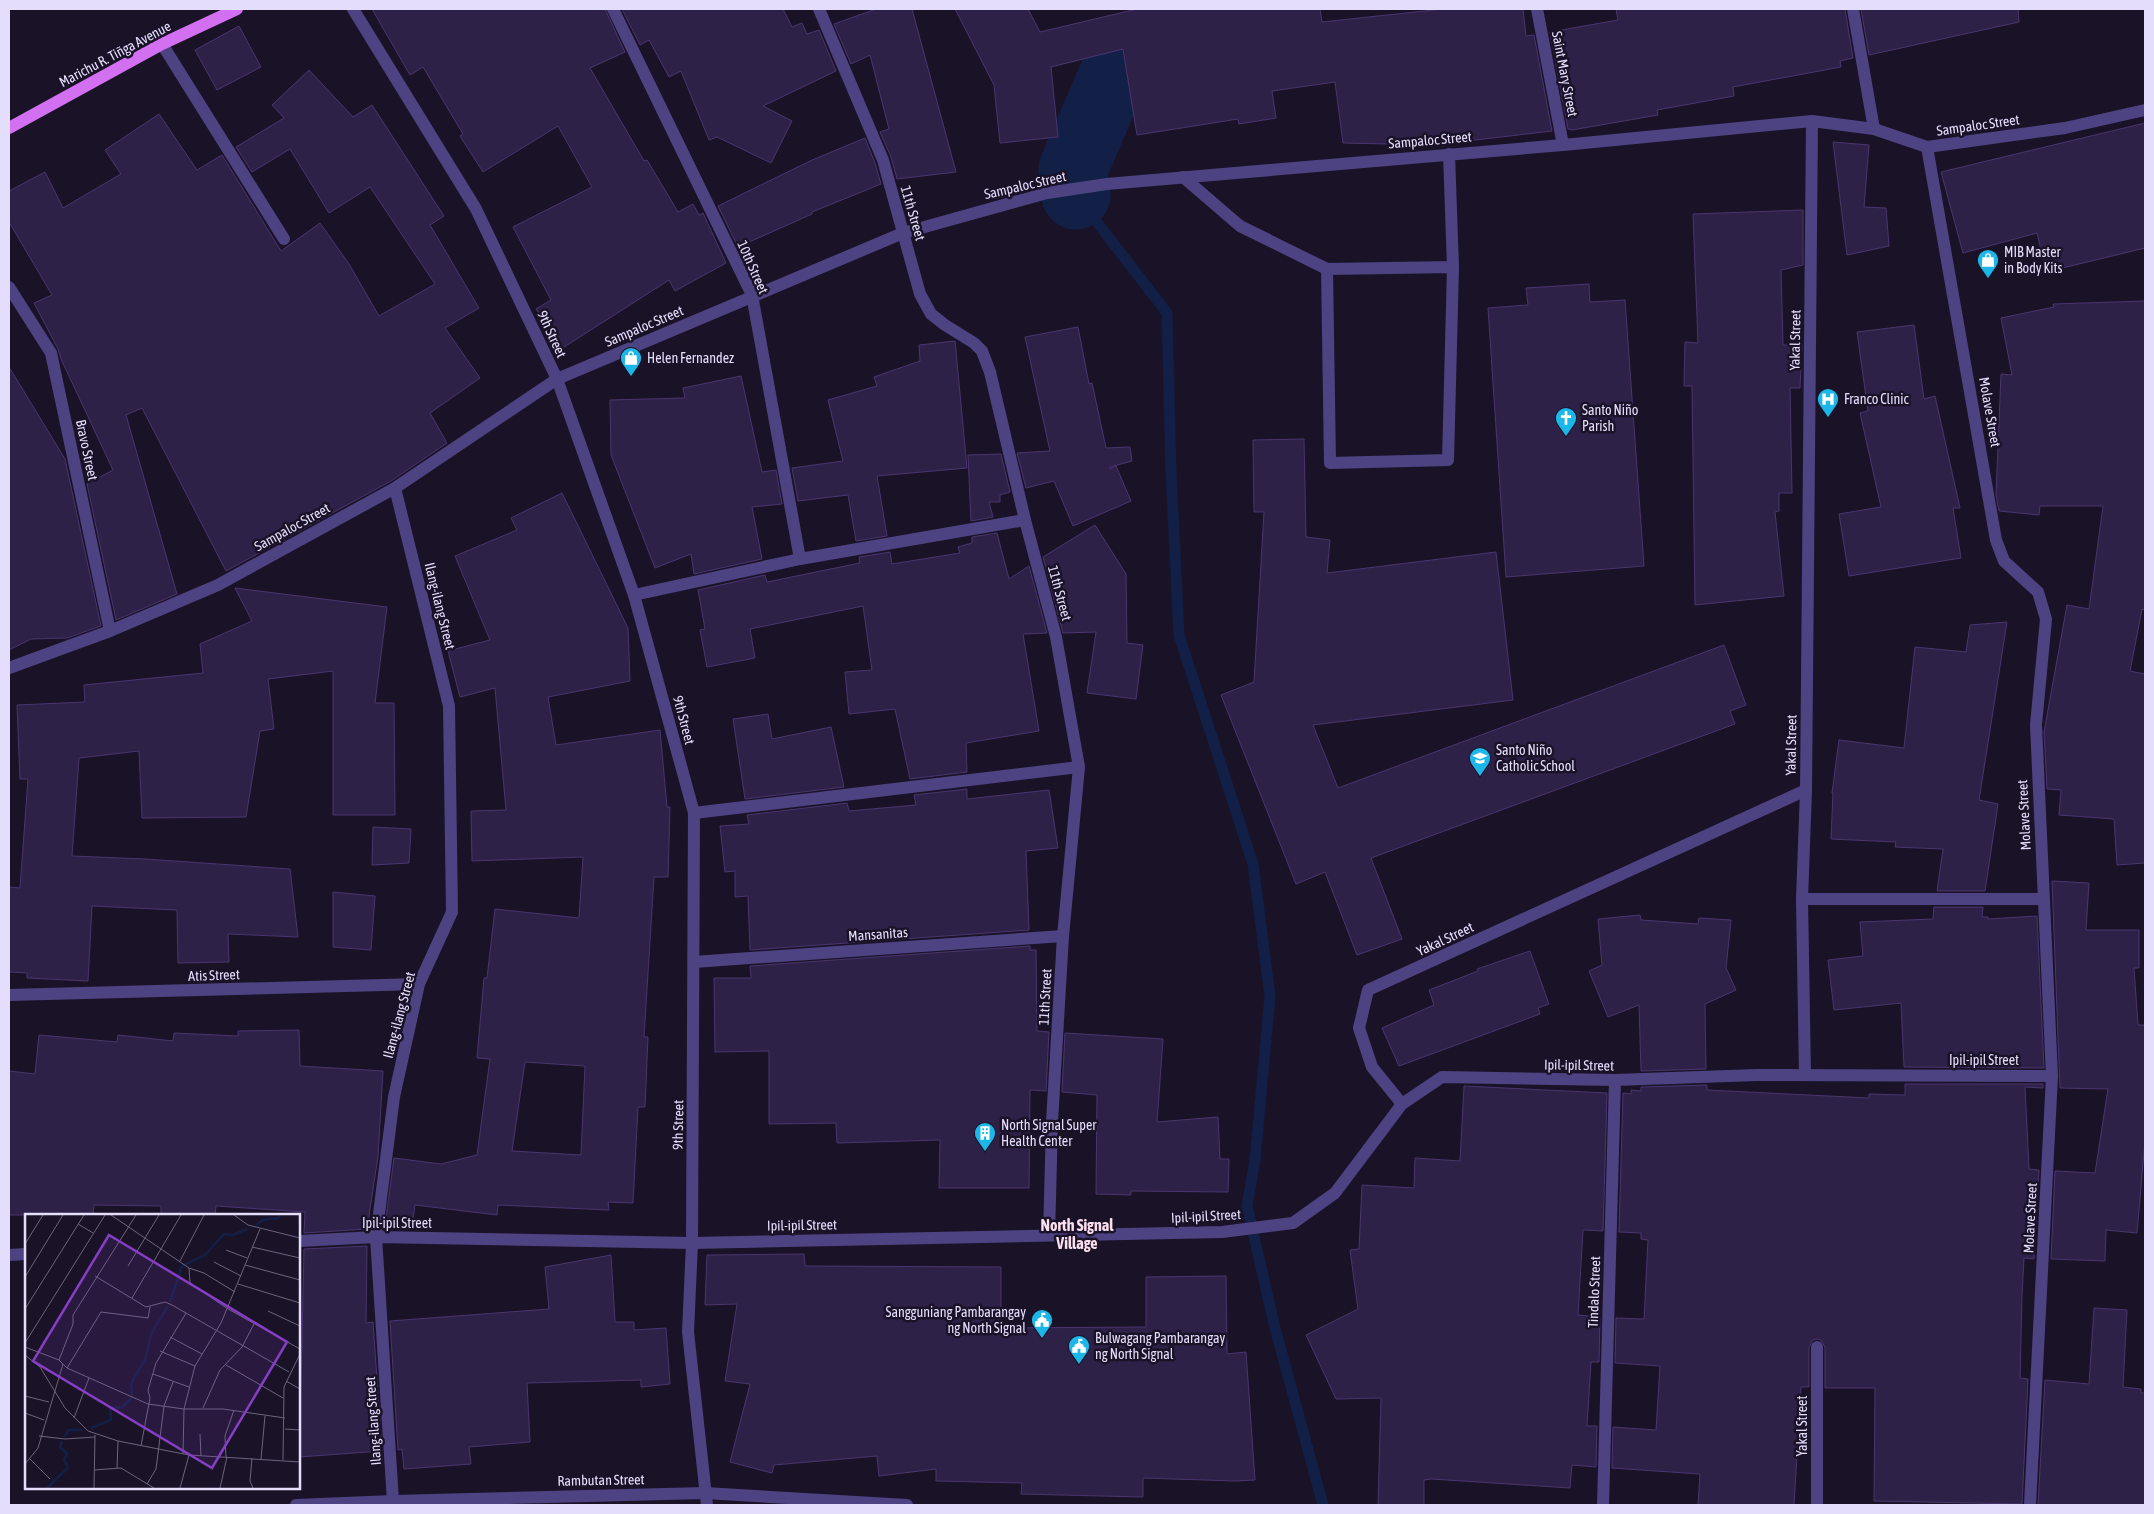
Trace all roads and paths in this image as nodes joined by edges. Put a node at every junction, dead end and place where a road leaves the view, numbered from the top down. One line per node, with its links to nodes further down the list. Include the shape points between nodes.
1 (237, 9): 7 (main road, Marichu R. Tiñga Avenue)
2 (353, 9): 22 (street, 9th Street, via 476,209)
3 (612, 9): 21 (street, 10th Street)
4 (819, 9): 16 (street, 11th Street, via 883,160)
5 (1537, 9): 12 (street, Saint Mary Street)
6 (1853, 9): 11 (street)
7 (162, 44): 10 (main road, Marichu R. Tiñga Avenue); 17 (street)
8 (2145, 110): 13 (street, Sampaloc Street, via 2065,128)
9 (1812, 121): 11 (street, Sampaloc Street); 12 (street, Sampaloc Street); 30 (street, Yakal Street)
10 (9, 128)
11 (1874, 129): 13 (street, Sampaloc Street)
12 (1564, 145): 14 (street, Sampaloc Street)
13 (1927, 147): 33 (street, Molave Street, via 1996,540 2004,561 2038,592 2046,619 2036,725)
14 (1449, 154): 15 (street, Sampaloc Street); 18 (street)
15 (1183, 177): 16 (street, Sampaloc Street, via 1047,194); 19 (street, via 1240,226)
16 (903, 232): 21 (street, Sampaloc Street); 24 (street, 11th Street, via 920,294 931,314 982,350)
17 (284, 239)
18 (1454, 267): 19 (street); 19 (street, via 1448,460 1330,463)
19 (1326, 269)
20 (9, 287): 27 (street, Bravo Street, via 51,353)
21 (752, 295): 22 (street, Sampaloc Street); 25 (street, 10th Street)
22 (557, 379): 23 (street, Sampaloc Street); 26 (street, 9th Street)
23 (395, 488): 27 (street, Sampaloc Street, via 218,585); 36 (street, Ilang-ilang Street, via 449,706 452,912)
24 (1025, 520): 25 (street); 29 (street, 11th Street, via 1056,637)
25 (800, 559): 26 (street)
26 (634, 595): 31 (street, 9th Street)
27 (110, 630): 28 (street, Sampaloc Street)
28 (9, 668)
29 (1079, 767): 31 (street); 34 (street, 11th Street)
30 (1806, 790): 32 (street); 41 (street, Yakal Street, via 1368,990 1358,1028 1372,1067)
31 (694, 813): 35 (street, 9th Street)
32 (1802, 899): 33 (street); 38 (street)
33 (2044, 899): 39 (street, Molave Street)
34 (1063, 936): 35 (street, Mansanitas); 42 (street, 11th Street)
35 (694, 962): 45 (street, 9th Street)
36 (419, 984): 37 (street, Atis Street); 43 (street, Ilang-ilang Street, via 394,1097)
37 (9, 995)
38 (1805, 1075): 39 (street, Ipil-ipil Street); 40 (street, Ipil-ipil Street)
39 (2052, 1076): 55 (street, Molave Street)
40 (1615, 1080): 41 (street, Ipil-ipil Street, via 1442,1077); 53 (street, Tindalo Street)
41 (1402, 1104): 42 (street, Ipil-ipil Street, via 1335,1194 1293,1223 1222,1232)
42 (1049, 1235): 45 (street, Ipil-ipil Street)
43 (376, 1237): 44 (street, Ipil-ipil Street); 45 (street, Ipil-ipil Street); 50 (street, Ilang-ilang Street)
44 (300, 1241)
45 (692, 1243): 49 (street, 9th Street, via 688,1332)
46 (9, 1254): 47 (street)
47 (25, 1254)
48 (1817, 1347): 54 (street, Yakal Street)
49 (706, 1499): 50 (street, Rambutan Street); 52 (street, Rambutan Street)
50 (393, 1501): 51 (street, Rambutan Street)
51 (296, 1505)
52 (906, 1505)
53 (1603, 1505)
54 (1817, 1505)
55 (2030, 1505)

